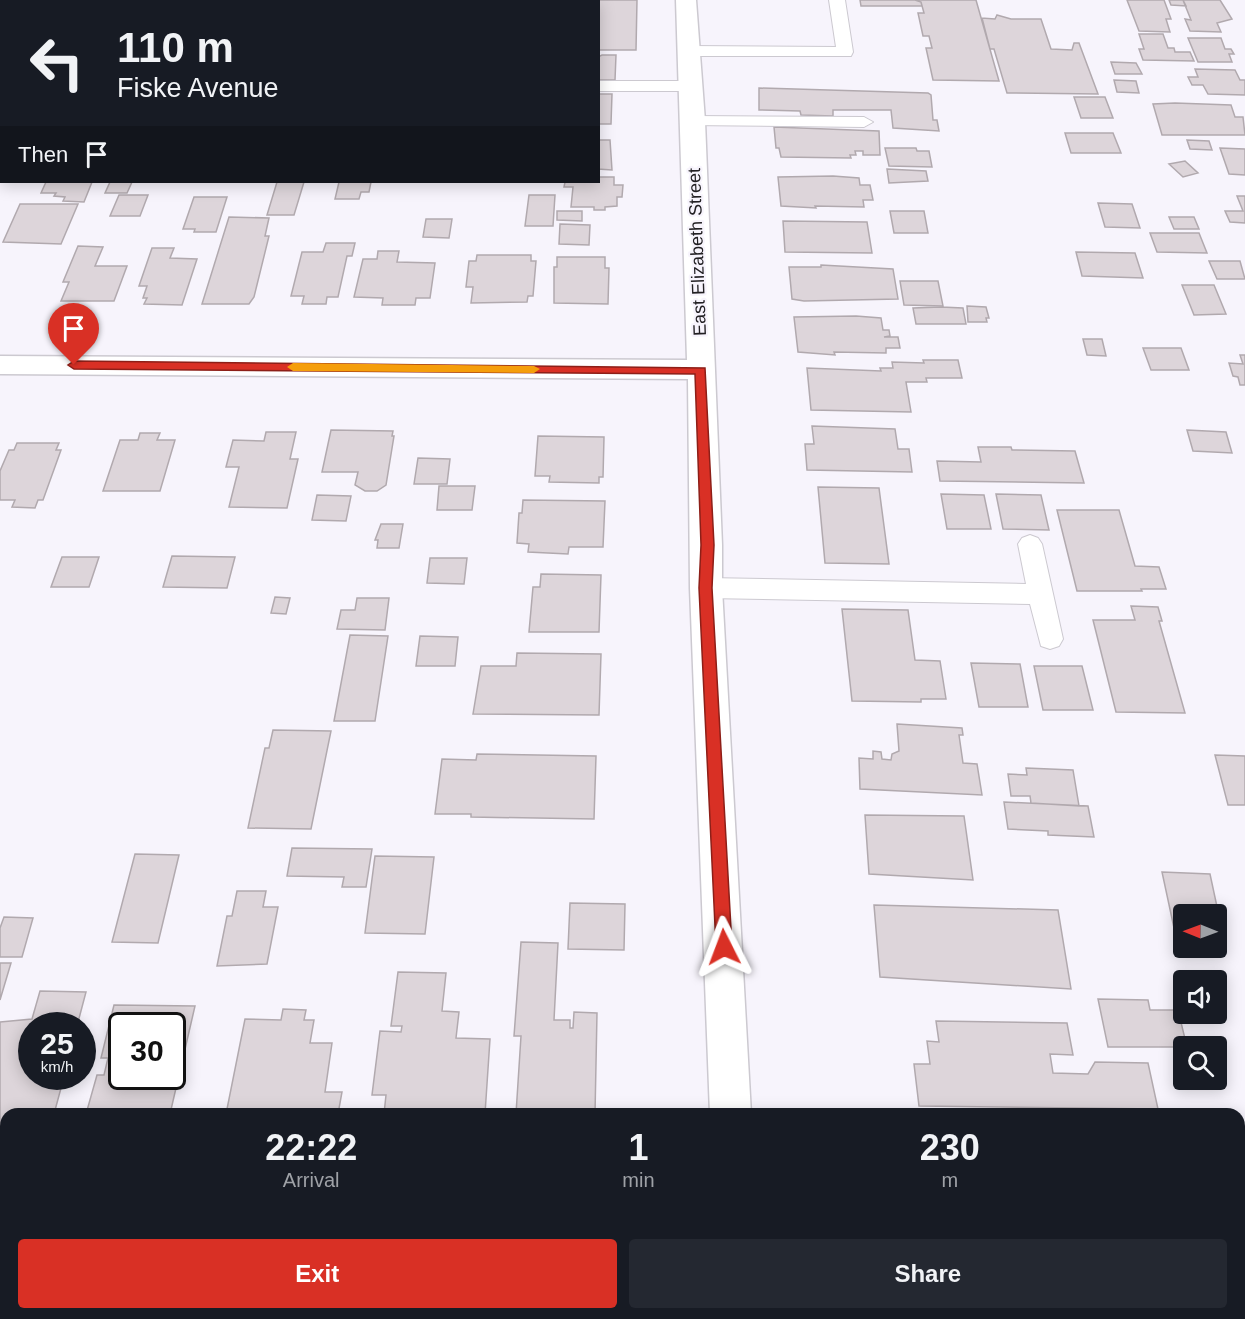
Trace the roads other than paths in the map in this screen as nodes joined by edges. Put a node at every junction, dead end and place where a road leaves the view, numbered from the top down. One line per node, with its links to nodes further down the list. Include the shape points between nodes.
1 (686, 0): 3 (street, East Elizabeth Street)
2 (837, 0): 3 (lane, via 845,52)
3 (688, 51): 5 (street, East Elizabeth Street)
4 (600, 86): 5 (lane)
5 (689, 86): 6 (street, East Elizabeth Street)
6 (693, 121): 7 (lane); 9 (street, East Elizabeth Street)
7 (864, 122)
8 (0, 365): 9 (street)
9 (701, 370): 11 (street, East Elizabeth Street)
10 (1030, 544): 12 (lane)
11 (706, 588): 12 (lane); 14 (street, East Elizabeth Street)
12 (1041, 594): 13 (lane)
13 (1050, 639)
14 (731, 1108)

